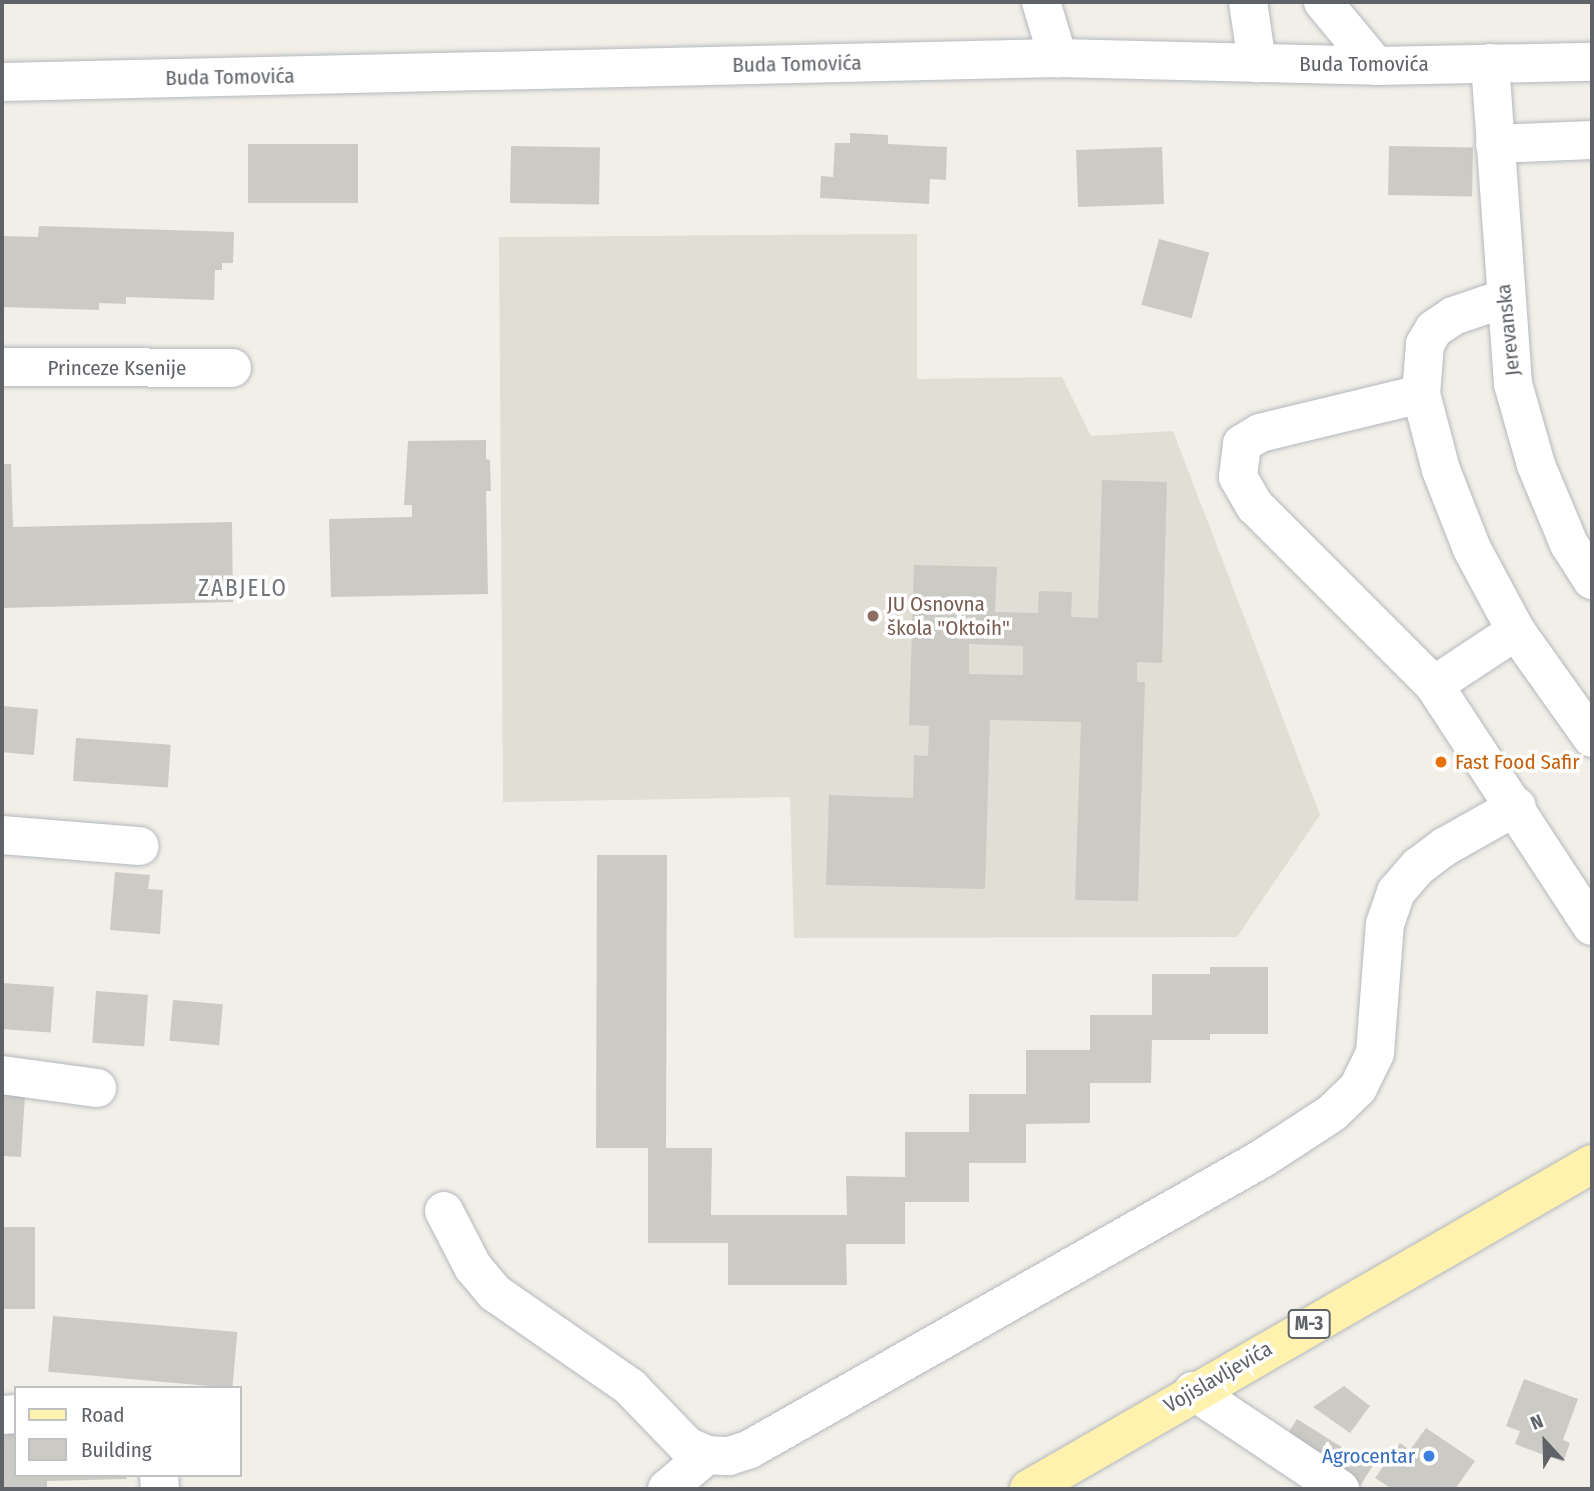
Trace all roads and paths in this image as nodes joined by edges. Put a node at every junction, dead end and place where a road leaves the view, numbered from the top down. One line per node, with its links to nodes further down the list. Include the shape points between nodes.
1 (1041, 2): 4 (street)
2 (1248, 2): 6 (street)
3 (1323, 2): 8 (street)
4 (1058, 58): 6 (street, Buda Tomovića); 9 (street, Buda Tomovića)
5 (1592, 62): 7 (street, Buda Tomovića)
6 (1257, 63): 8 (street, Buda Tomovića)
7 (1490, 64): 8 (street, Buda Tomovića); 11 (street, Jerevanska)
8 (1376, 66)
9 (2, 82)
10 (1592, 140): 11 (street)
11 (1495, 144): 12 (street, Jerevanska)
12 (1503, 299): 15 (street, via 1453,316 1434,329 1425,344); 16 (street, Jerevanska, via 1513,384 1536,465 1569,544)
13 (2, 367): 14 (street, Princeze Ksenije)
14 (232, 368)
15 (1421, 394): 17 (street, via 1441,470 1472,549); 18 (street, via 1260,433 1242,444 1237,460 1238,477 1255,506)
16 (1592, 580)
17 (1516, 631): 18 (street); 19 (street)
18 (1434, 685): 20 (street)
19 (1592, 738)
20 (1517, 806): 23 (street); 29 (street, via 1446,846 1419,866 1396,892 1385,924 1375,1053 1358,1088 1332,1113 1263,1158 750,1449 729,1456)
21 (2, 835): 22 (street)
22 (140, 846)
23 (1592, 926)
24 (2, 1075): 25 (street)
25 (97, 1088)
26 (1592, 1164): 28 (main road, Vojislavljevića / M-3)
27 (444, 1210): 29 (street, via 473,1267 495,1293 630,1387 687,1446)
28 (1193, 1391): 31 (main road, Vojislavljevića / M-3); 32 (street)
29 (707, 1455): 30 (street)
30 (667, 1489)
31 (1029, 1489)
32 (1340, 1489)

